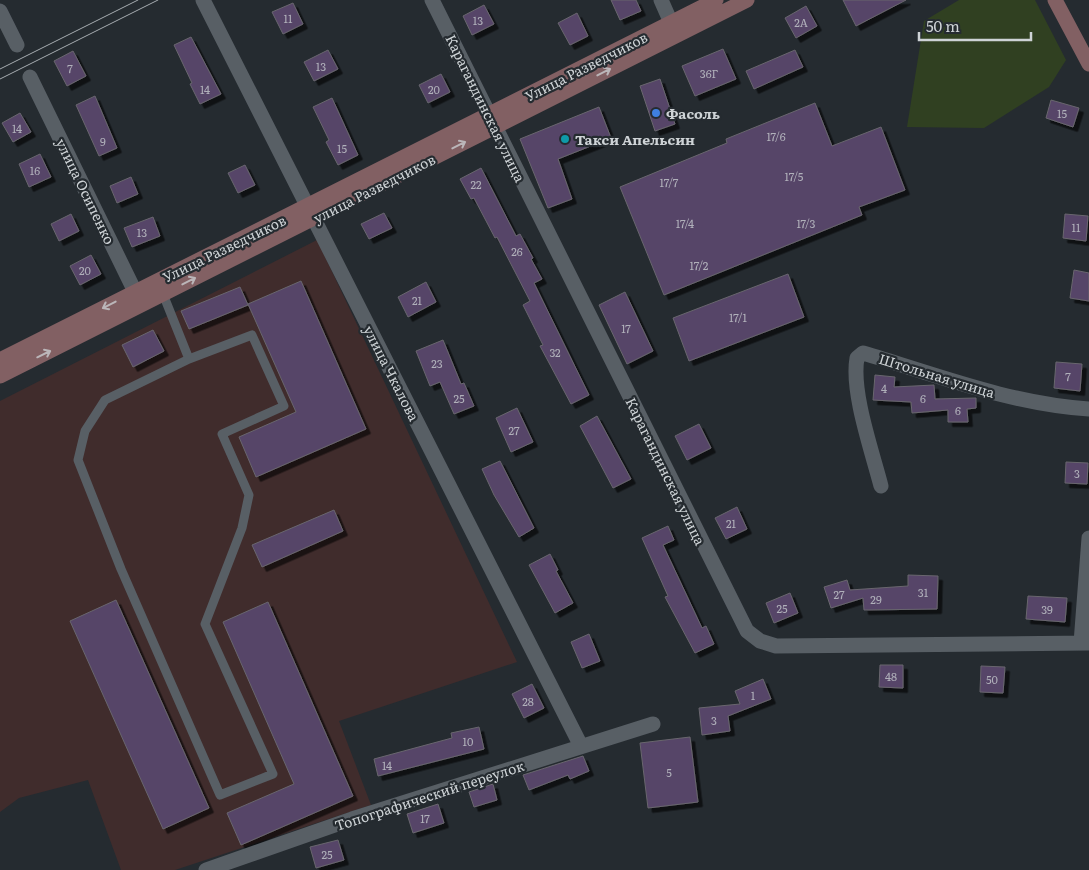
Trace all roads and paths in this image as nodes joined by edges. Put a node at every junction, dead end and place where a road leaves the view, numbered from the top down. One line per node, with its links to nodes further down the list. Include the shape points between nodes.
1 (202, 0): 13 (street, улица Чкалова)
2 (432, 0): 12 (street, Карагандинская улица)
3 (661, 0): 8 (street)
4 (716, 0): 8 (main road)
5 (746, 0): 8 (main road, улица Разведчиков)
6 (1055, 0): 10 (main road)
7 (0, 11): 9 (street)
8 (673, 29): 12 (main road, улица Разведчиков)
9 (17, 44)
10 (1089, 64)
11 (30, 77): 15 (street, улица Осипенко)
12 (493, 120): 13 (main road, улица Разведчиков); 22 (street, Карагандинская улица, via 747,631 760,641 776,646)
13 (311, 213): 14 (main road, улица Разведчиков, one-way to 13); 15 (main road, Улица Разведчиков); 24 (street, улица Чкалова)
14 (162, 294): 15 (main road, улица Разведчиков); 16 (lane)
15 (138, 299): 17 (main road, Улица Разведчиков, one-way to 17); 18 (main road, улица Разведчиков, one-way to 15)
16 (189, 359): 16 (lane, via 105,400 85,431 78,460 121,569 220,795 273,774 205,624 242,528 249,494 222,434 284,406 252,335)
17 (0, 360)
18 (0, 376)
19 (1089, 409): 20 (street, Штольная улица, via 1022,400 863,353 856,358 855,367 860,402)
20 (881, 486)
21 (1089, 538): 22 (street)
22 (1085, 643)
23 (653, 724): 24 (street, Топографический переулок)
24 (581, 746): 25 (street, Топографический переулок)
25 (206, 870)

